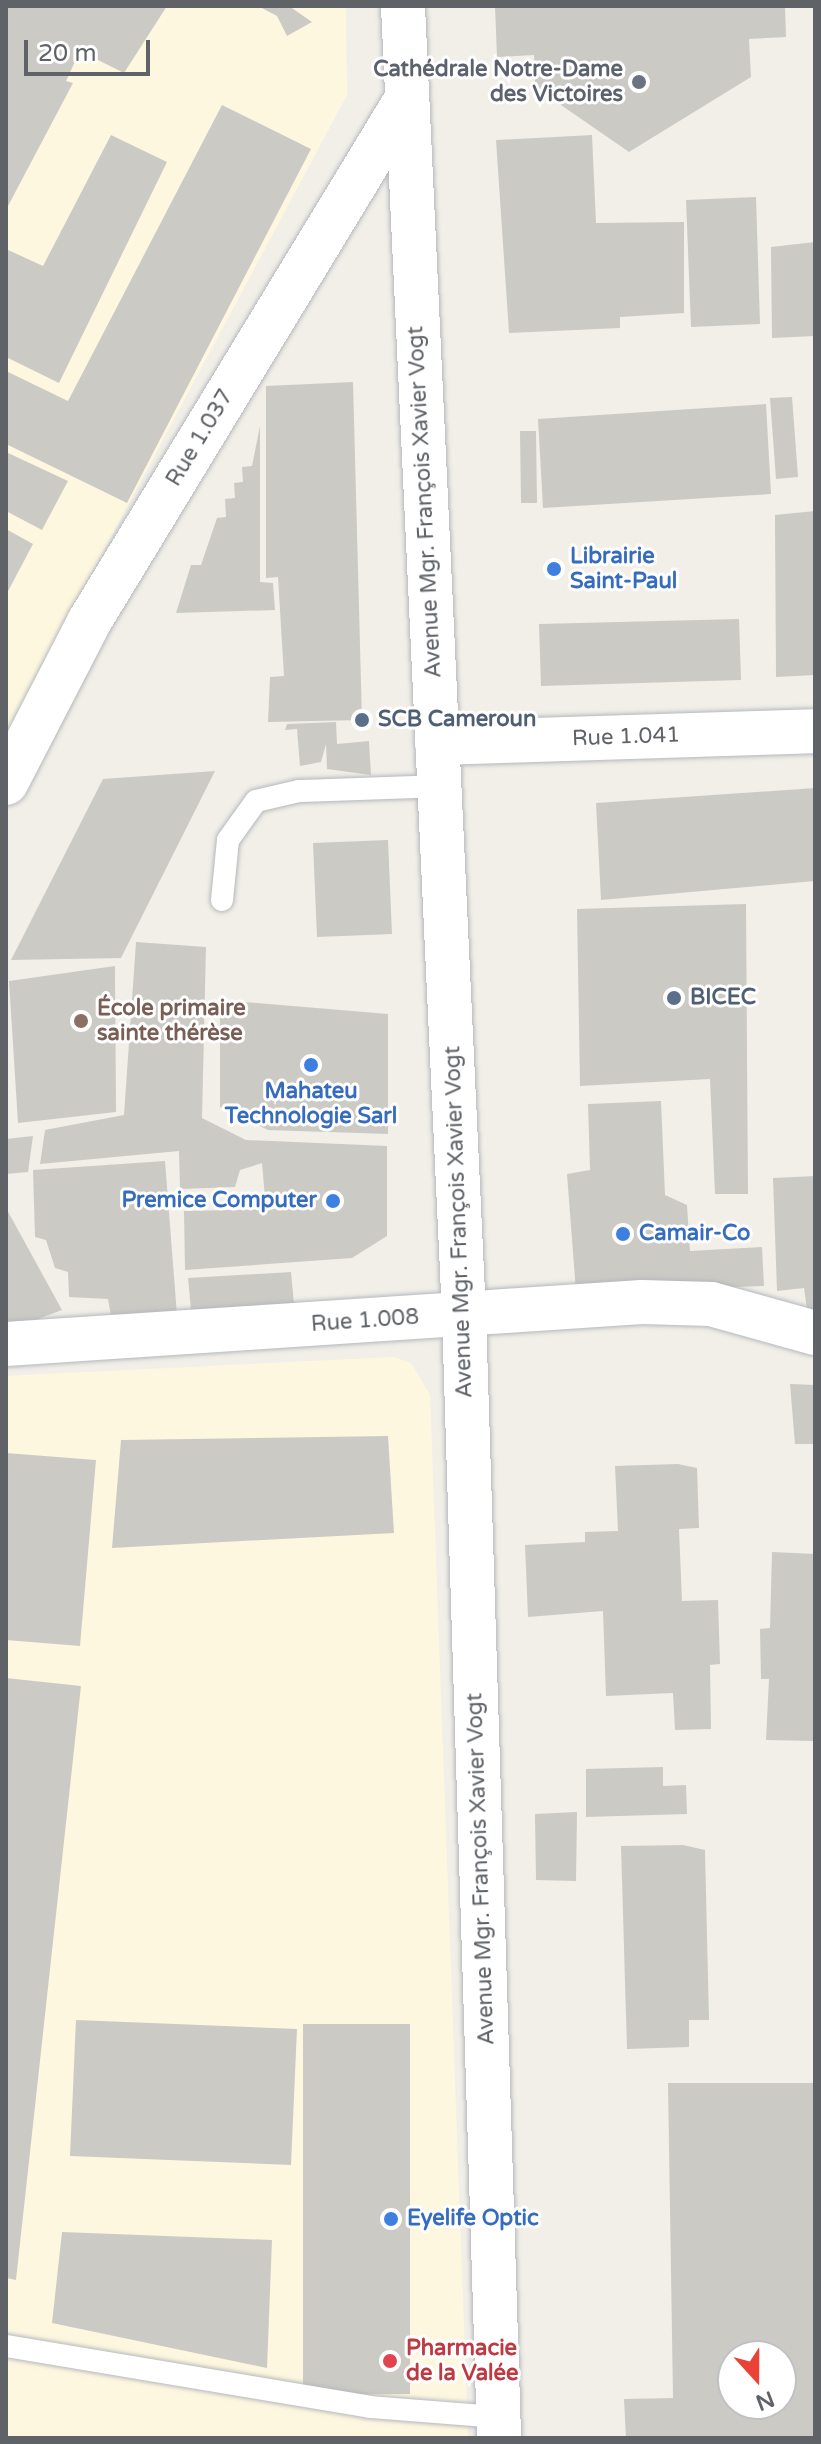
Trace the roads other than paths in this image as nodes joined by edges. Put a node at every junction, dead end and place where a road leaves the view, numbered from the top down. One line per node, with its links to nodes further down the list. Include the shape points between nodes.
1 (403, 6): 2 (main road, Avenue Mgr. François Xavier Vogt)
2 (406, 100): 4 (main road, Avenue Mgr. François Xavier Vogt); 5 (main road, Rue 1.037, via 89,622)
3 (815, 731): 4 (main road, Rue 1.041)
4 (437, 743): 6 (main road, Avenue Mgr. François Xavier Vogt)
5 (6, 783)
6 (439, 786): 7 (lane, via 299,791 256,801 228,840); 8 (main road, Avenue Mgr. François Xavier Vogt)
7 (222, 900)
8 (464, 1315): 9 (main road, Rue 1.008, via 711,1304); 10 (main road, Rue 1.008); 12 (main road, Avenue Mgr. François Xavier Vogt)
9 (815, 1333)
10 (6, 1344)
11 (6, 2346): 12 (lane)
12 (498, 2428)

